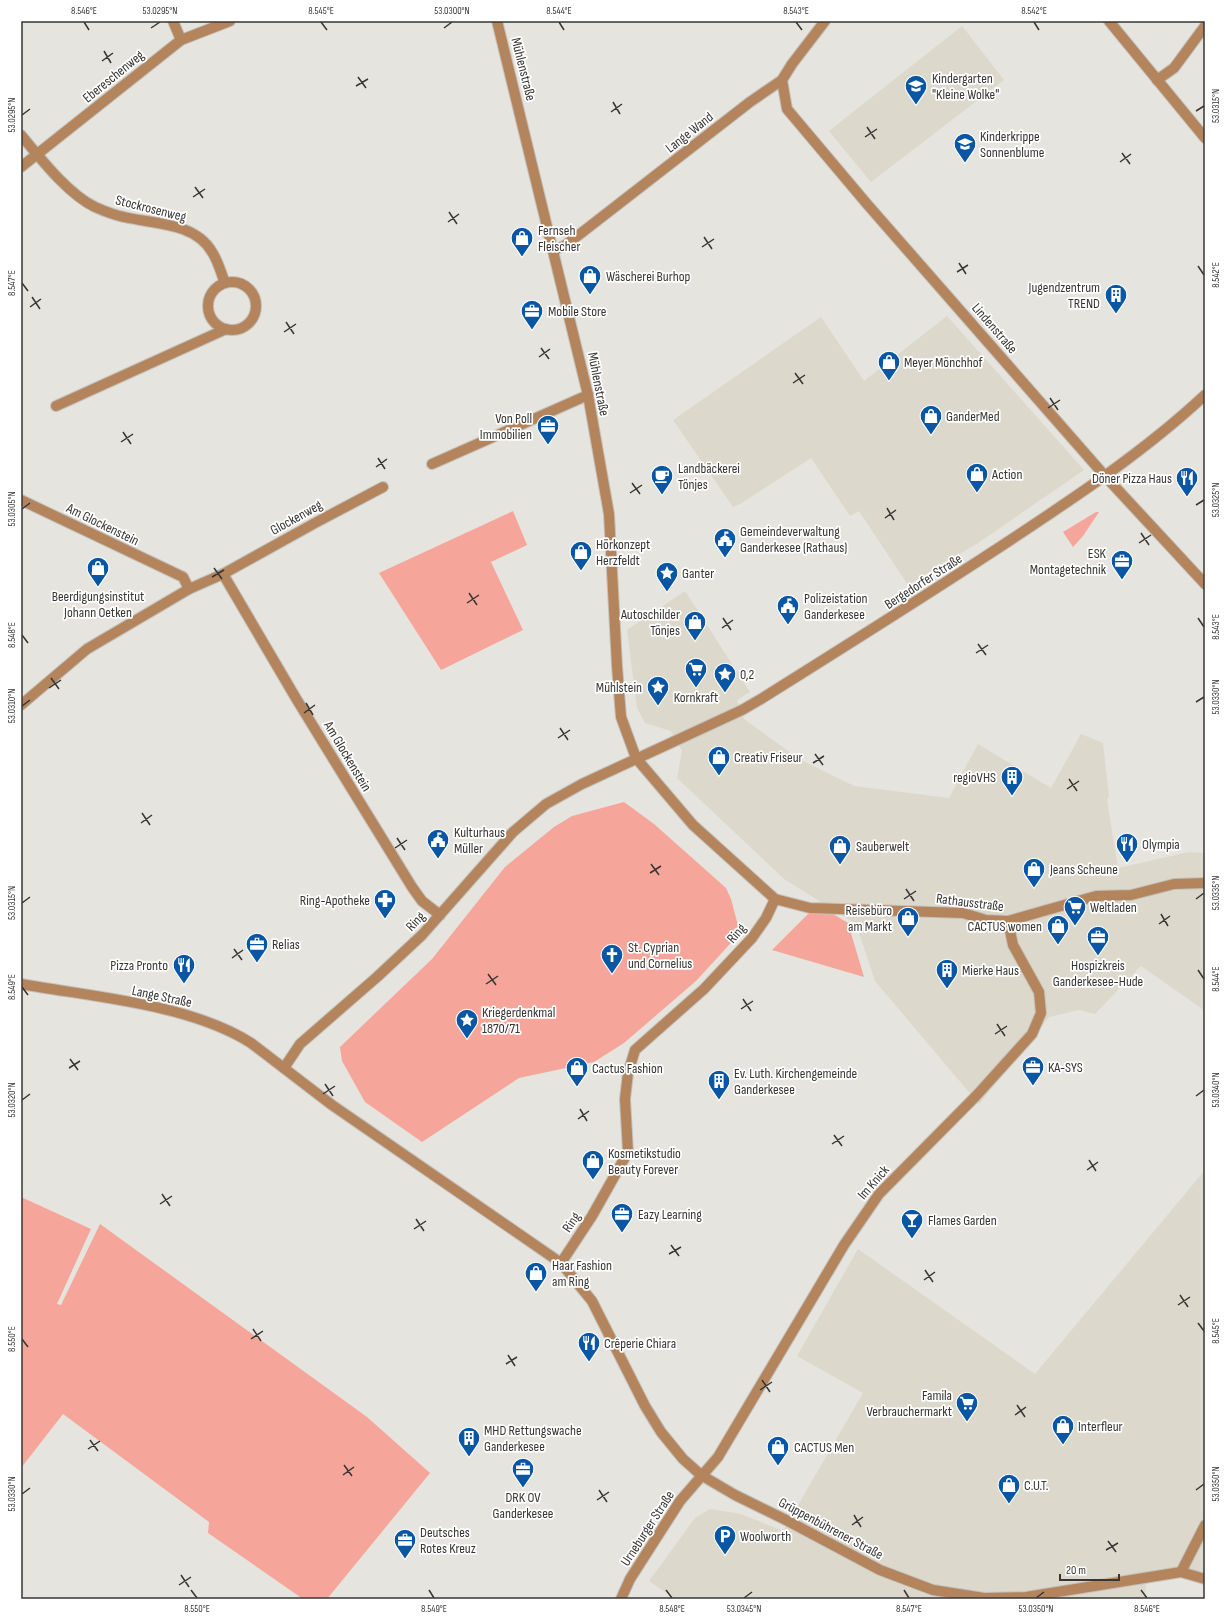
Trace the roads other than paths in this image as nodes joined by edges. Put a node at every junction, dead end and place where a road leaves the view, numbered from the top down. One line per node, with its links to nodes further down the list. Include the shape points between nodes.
1 (173, 21): 7 (street)
2 (230, 21): 7 (street, Ebereschenweg)
3 (497, 21): 14 (street, Mühlenstraße)
4 (825, 21): 8 (street, Lange Wand)
5 (1109, 21): 9 (street)
6 (1205, 26): 9 (street, via 1174,68)
7 (181, 40): 12 (street, Ebereschenweg)
8 (782, 80): 14 (street, Lange Wand, via 564,246); 21 (street, Lindenstraße, via 787,109)
9 (1158, 80): 11 (street)
10 (21, 134): 12 (street, Stockrosenweg)
11 (1205, 138)
12 (38, 155): 13 (street, Ebereschenweg); 15 (street, Stockrosenweg, via 67,187 94,207 123,217 185,229 204,242 212,251)
13 (21, 167)
14 (554, 250): 17 (street, Mühlenstraße)
15 (225, 283): 16 (street, via 212,292 208,306 213,321); 16 (street, via 233,282 247,288 255,301 255,309 248,323 241,328)
16 (226, 329): 19 (street)
17 (588, 395): 20 (street); 28 (street, Mühlenstraße, via 609,514 622,717)
18 (1205, 395): 21 (street, Bergedorfer Straße, via 1176,423)
19 (56, 406)
20 (432, 464)
21 (1105, 476): 25 (street, Lindenstraße); 28 (street, Bergedorfer Straße, via 939,588 761,699)
22 (383, 487): 24 (street, Glockenweg)
23 (21, 500): 26 (street, Am Glockenstein, via 183,577)
24 (223, 574): 26 (street); 31 (street, Am Glockenstein, via 412,887 422,901)
25 (1205, 584)
26 (189, 589): 27 (street, via 86,649)
27 (21, 705)
28 (636, 758): 30 (street, via 693,825); 31 (street, Ring, via 546,804 513,832)
29 (1205, 883): 32 (street, Rathausstraße, via 1174,884 1131,895 1096,896)
30 (775, 899): 32 (street, Rathausstraße, via 810,908 962,913 986,920); 35 (street, Ring, via 752,938 704,989 635,1050 628,1073 625,1099 628,1152 592,1216)
31 (440, 915): 34 (street, Ring, via 377,977 304,1040)
32 (1008, 921): 36 (street, Im Knick, via 1013,944 1039,992 1041,1013 1032,1034 976,1096 879,1194 844,1244 718,1458)
33 (21, 984): 34 (street, Lange Straße, via 189,1015 242,1038)
34 (284, 1068): 35 (street, via 365,1128)
35 (561, 1263): 36 (street, Grüppenbührener Straße, via 592,1301 645,1406 661,1432 683,1459)
36 (701, 1475): 40 (street, Grüppenbührener Straße, via 880,1570 912,1583 933,1590 970,1596); 41 (street, Urneburger Straße, via 676,1507 630,1579)
37 (1205, 1525): 38 (street)
38 (1181, 1572): 39 (street, Grüppenbührener Straße); 40 (street, Grüppenbührener Straße)
39 (1205, 1579)
40 (1026, 1598)
41 (621, 1599)

